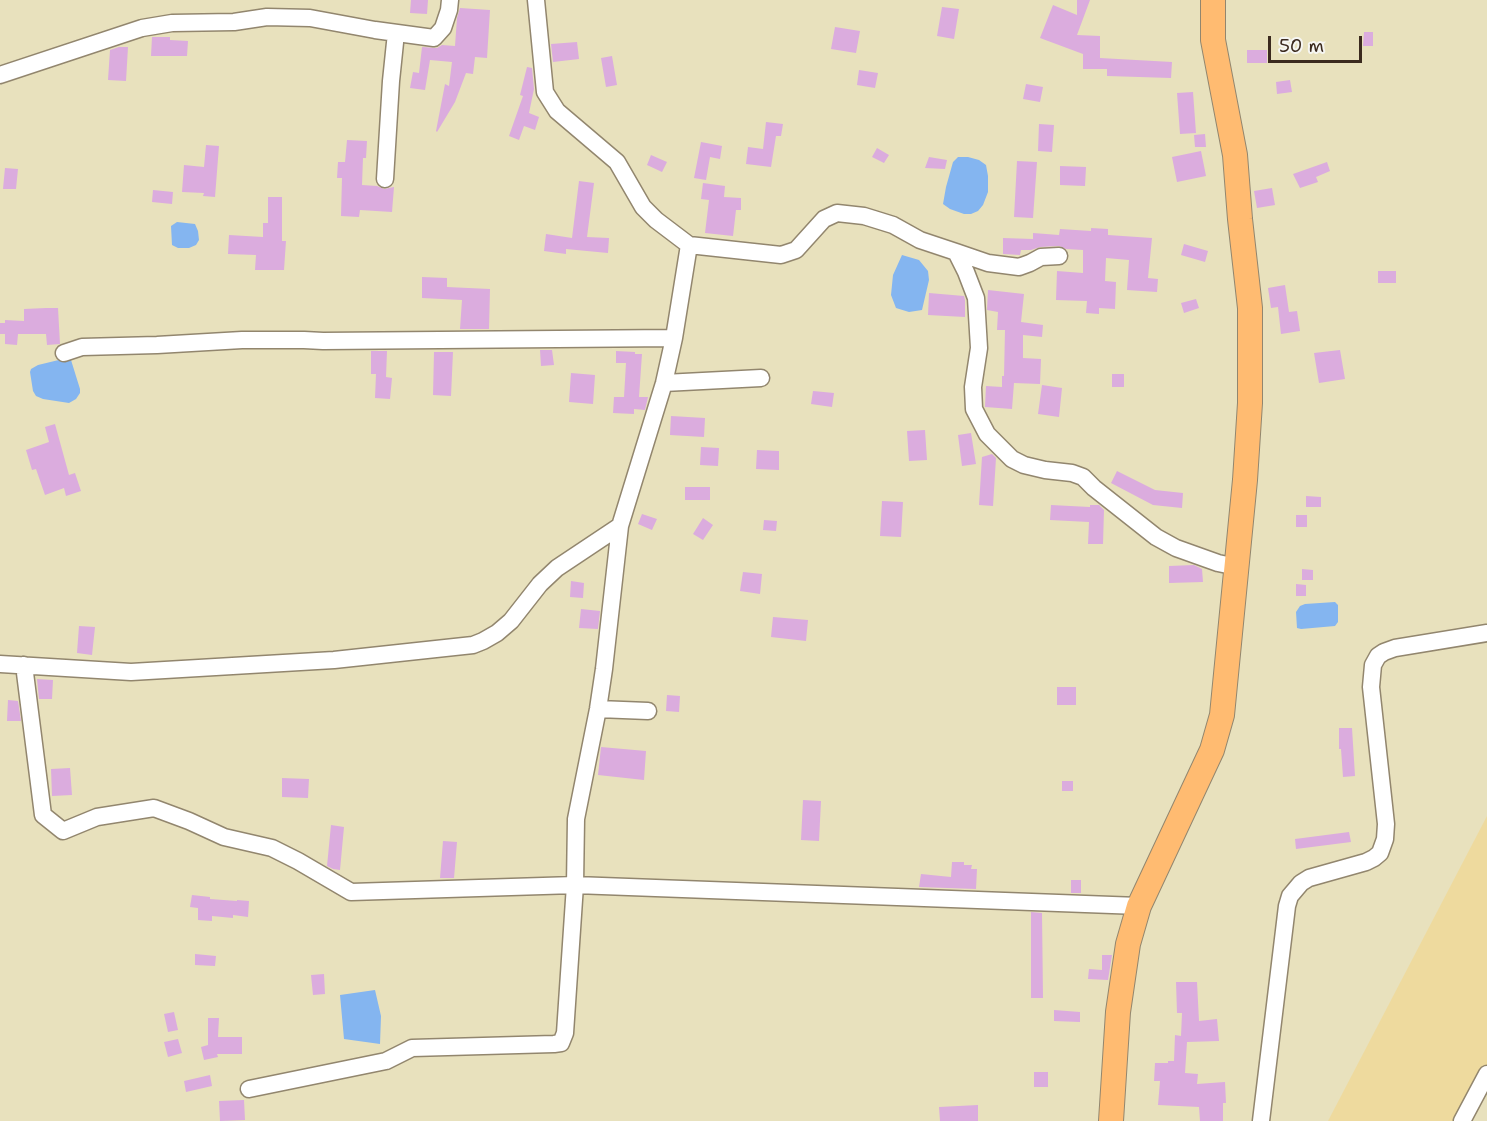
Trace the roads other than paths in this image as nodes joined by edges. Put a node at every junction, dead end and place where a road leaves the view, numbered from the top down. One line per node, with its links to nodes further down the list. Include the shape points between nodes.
1 (450, 0): 4 (street, via 443,28 434,38)
2 (536, 0): 7 (street, via 545,92 557,111 617,162 643,207)
3 (1213, 0): 15 (highway, via 1213,40 1235,155 1250,308 1250,403)
4 (396, 33): 5 (street, via 310,18 172,23 142,28); 6 (street)
5 (0, 75)
6 (385, 178)
7 (689, 245): 8 (street, via 781,255 796,250 824,219 837,213 893,225 920,240); 10 (street)
8 (956, 252): 9 (street, via 988,263 1019,267 1041,257); 15 (street, via 976,298 979,348 974,409 987,434 1012,459 1024,465 1083,477 1156,537 1176,548)
9 (1059, 256)
10 (674, 338): 11 (street, via 242,340 82,347); 13 (street)
11 (64, 353)
12 (761, 378): 13 (street)
13 (664, 383): 14 (street)
14 (620, 526): 18 (street, via 557,568 512,621 473,645 334,660 131,672); 19 (street)
15 (1237, 567): 22 (highway, via 1222,715 1212,750)
16 (1487, 633): 26 (street, via 1395,648 1378,656 1373,665 1371,687 1386,824 1384,839 1374,858 1309,878 1290,896)
17 (0, 664): 18 (street)
18 (24, 665): 21 (street, via 43,815 63,831 97,817 154,808 224,837 272,848 351,892)
19 (598, 709): 20 (street); 21 (street, via 576,819)
20 (648, 711)
21 (575, 885): 22 (street); 24 (street, via 565,1033 561,1042 412,1048 386,1061)
22 (1139, 906): 25 (highway, via 1128,944 1118,1012)
23 (1487, 1074): 27 (street)
24 (249, 1089)
25 (1111, 1121)
26 (1261, 1121)
27 (1462, 1121)

